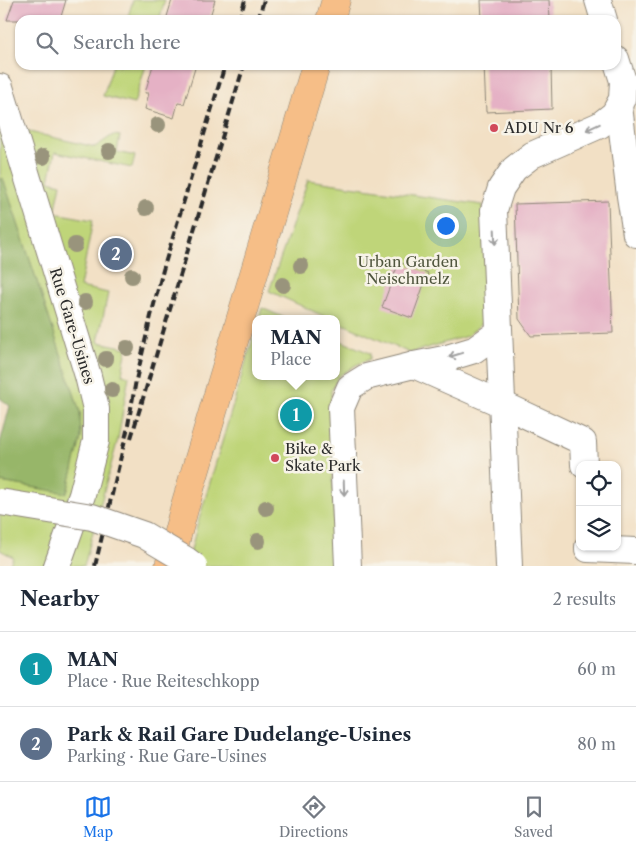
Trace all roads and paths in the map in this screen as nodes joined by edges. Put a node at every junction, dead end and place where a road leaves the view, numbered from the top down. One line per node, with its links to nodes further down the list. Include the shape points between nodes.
1 (336, 0): 3 (main road)
2 (598, 0): 4 (street)
3 (332, 15)
4 (602, 15)
5 (315, 70): 18 (main road)
6 (620, 70): 8 (street, via 623,81)
7 (0, 87): 17 (street, Rue Gare-Usines, via 96,409 96,441 82,495)
8 (619, 106): 9 (street); 10 (street, one-way to 10, via 600,125 532,155 514,169 501,188 494,210)
9 (636, 234)
10 (499, 332): 11 (street, one-way to 11, via 474,350); 12 (street)
11 (414, 365): 12 (street); 20 (street, one-way to 20, via 366,377 350,387 341,408)
12 (502, 404): 13 (street, via 583,442); 21 (street)
13 (584, 461)
14 (0, 502): 19 (street, bridge, via 92,517 144,535)
15 (621, 550): 16 (street)
16 (636, 550)
17 (57, 566)
18 (169, 566)
19 (194, 566)
20 (348, 566)
21 (510, 566)

